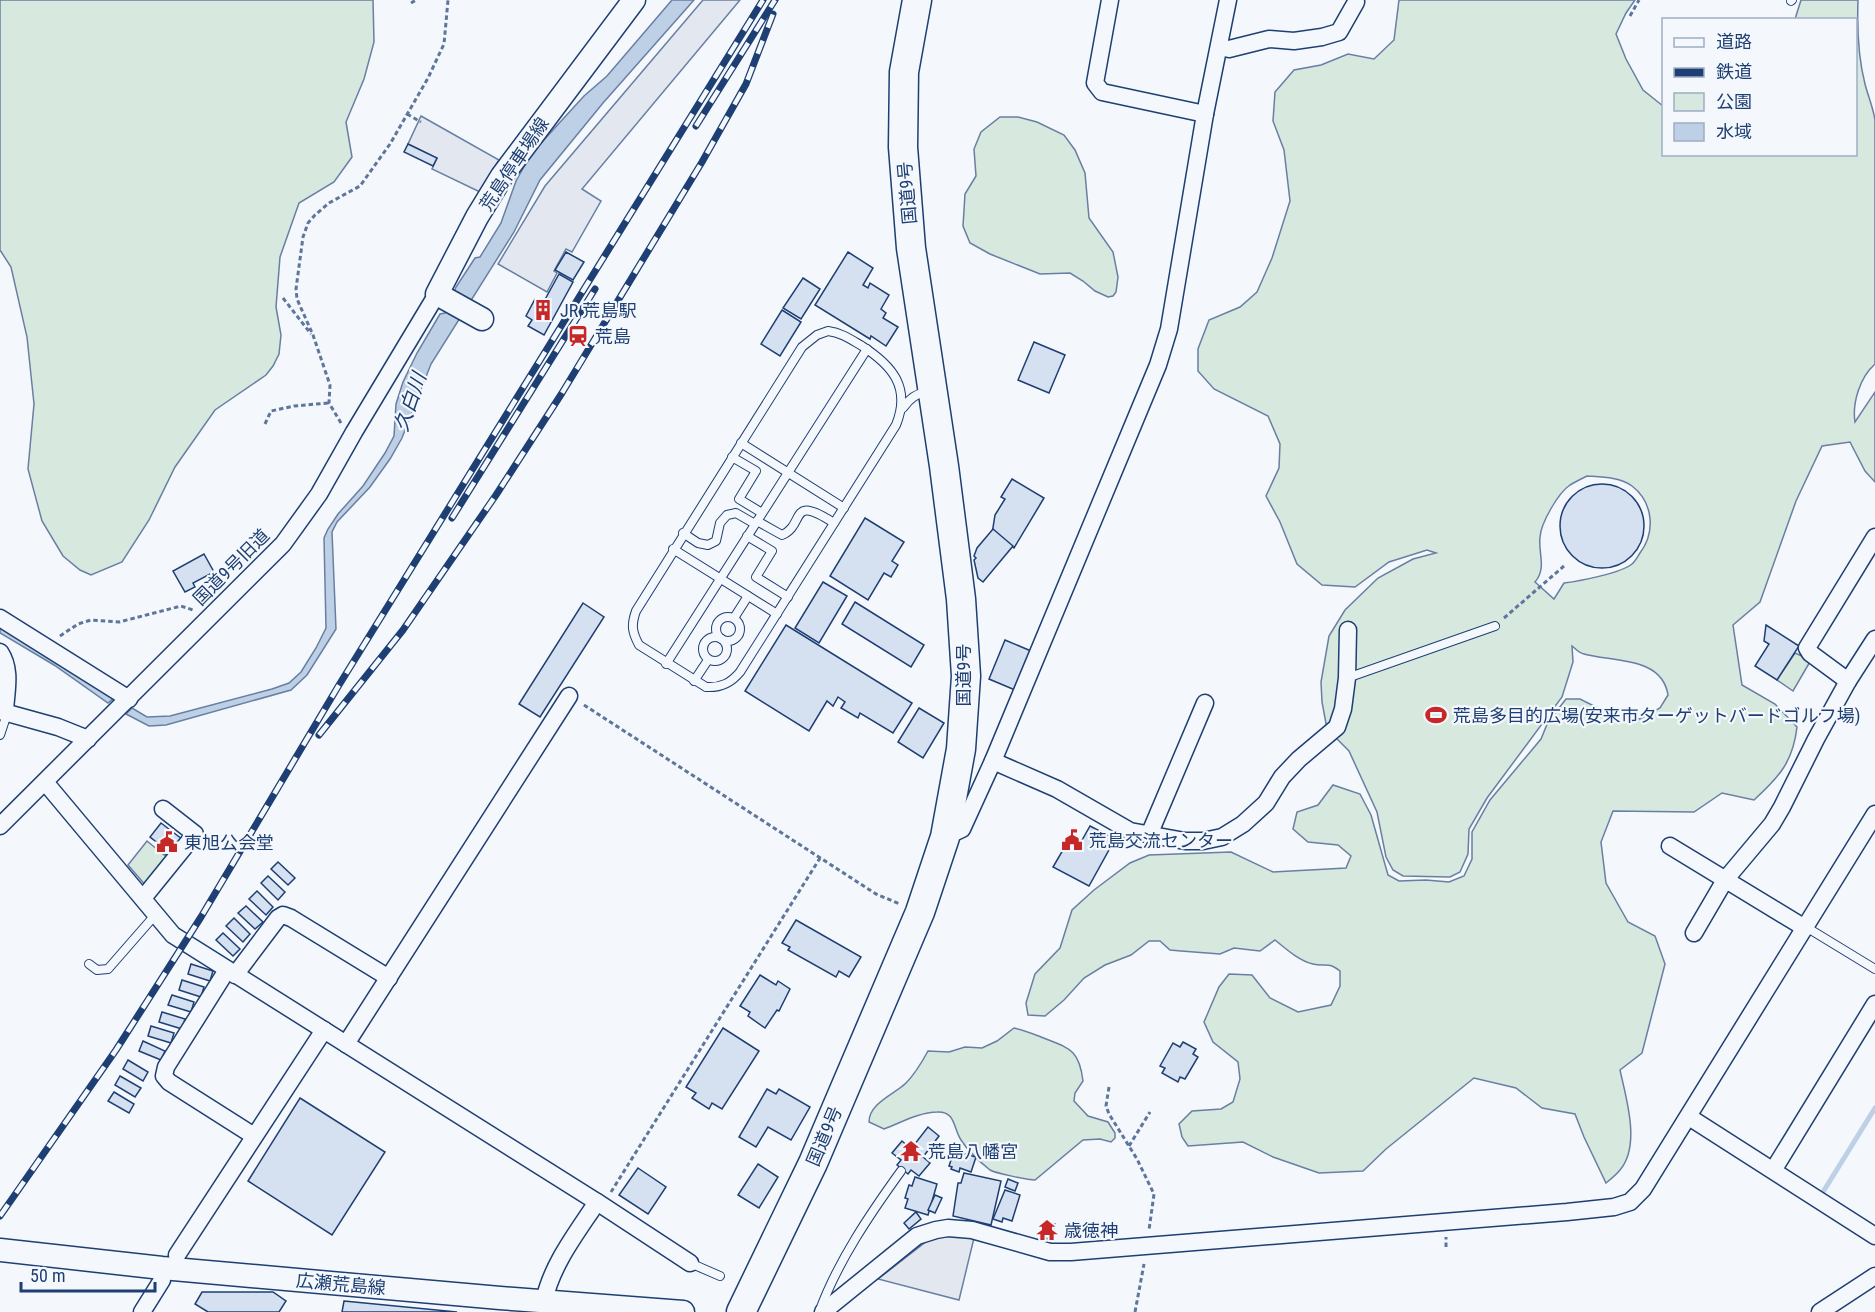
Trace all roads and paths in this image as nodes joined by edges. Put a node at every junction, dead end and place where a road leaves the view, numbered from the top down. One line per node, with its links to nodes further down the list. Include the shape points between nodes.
1 (416, 0): 9 (path)
2 (448, 0): 12 (path, via 444,44)
3 (634, 0): 15 (main road, 荒島停車場線, via 501,176 477,217)
4 (917, 0): 20 (highway, 国道9号, via 903,72 903,147 911,248)
5 (1110, 0): 13 (street, via 1095,83 1102,92)
6 (1228, 0): 11 (street)
7 (1639, 0): 10 (path)
8 (1356, 2): 11 (street, via 1339,32 1294,41 1269,39 1229,49)
9 (411, 3)
10 (1630, 16)
11 (1220, 47): 13 (street)
12 (407, 114): 14 (path); 18 (path, via 360,186 329,203 308,223 296,289)
13 (1205, 114): 60 (street, via 1184,246 1158,365)
14 (421, 122)
15 (442, 297): 17 (main road); 24 (street, 国道9号旧道)
16 (283, 298): 18 (path)
17 (475, 316)
18 (312, 335): 21 (path, via 330,385)
19 (867, 349): 22 (lane, via 890,368); 25 (lane, via 840,332 828,331 807,342); 27 (lane)
20 (933, 390): 22 (lane, via 917,393); 66 (highway, 国道9号, via 961,599 966,676 961,749)
21 (329, 403): 23 (path, via 271,411); 24 (path, via 343,427)
22 (903, 408): 28 (lane)
23 (265, 424)
24 (354, 432): 42 (street, 国道9号旧道, via 319,494 283,544)
25 (741, 443): 26 (lane); 27 (lane)
26 (732, 457): 29 (lane, via 756,471 739,499); 31 (lane)
27 (788, 473): 28 (lane); 29 (lane)
28 (844, 508): 30 (lane)
29 (758, 520): 30 (lane, via 782,535 805,511); 31 (lane, via 736,513 727,515 720,523 716,541 708,545); 32 (lane)
30 (834, 523): 38 (lane)
31 (683, 533): 34 (lane)
32 (747, 536): 36 (lane); 38 (lane, via 772,551 756,577)
33 (1875, 537): 53 (street, via 1807,648)
34 (674, 549): 36 (lane); 50 (lane, via 642,598 632,624 639,645)
35 (1564, 566): 43 (path)
36 (721, 579): 37 (lane); 50 (lane)
37 (748, 596): 39 (lane); 41 (lane)
38 (788, 597): 39 (lane)
39 (777, 614): 52 (lane, via 734,679 714,688)
40 (0, 618): 47 (street)
41 (734, 618): 45 (lane, via 723,618 717,624 716,632); 45 (lane, via 739,623 739,635 733,640)
42 (207, 620): 47 (path, via 181,606 119,622 91,620 78,624); 55 (street, 国道9号旧道)
43 (1495, 626): 51 (lane)
44 (1348, 630): 51 (street)
45 (721, 639): 49 (lane, via 713,637 706,641 703,649); 49 (lane, via 727,648 726,655 716,662)
46 (1875, 639): 53 (street)
47 (46, 646): 55 (street)
48 (0, 652): 57 (street, via 8,673)
49 (708, 660): 52 (lane)
50 (666, 664): 52 (lane)
51 (1347, 678): 65 (street, via 1337,727 1299,759 1266,803 1243,824 1222,837 1203,841)
52 (694, 681)
53 (1848, 681): 69 (street, via 1772,824)
54 (569, 696): 68 (path); 78 (street)
55 (129, 699): 59 (street, 国道9号旧道)
56 (1205, 703): 65 (street)
57 (2, 711): 58 (lane, via 5,720); 59 (street)
58 (0, 735)
59 (88, 739): 61 (street, 国道9号旧道)
60 (993, 761): 65 (street, via 1058,789 1130,831); 66 (street, via 962,829)
61 (45, 782): 64 (street, 国道9号旧道); 70 (street)
62 (163, 809): 70 (street, via 195,834)
63 (1875, 814): 73 (street)
64 (0, 826)
65 (1149, 836)
66 (945, 837): 71 (highway, 国道9号)
67 (1670, 846): 69 (street)
68 (820, 858): 71 (path, via 876,894); 89 (path)
69 (1725, 880): 73 (street); 74 (street)
70 (144, 897): 72 (street)
71 (920, 912): 103 (highway, 国道9号, via 813,1163)
72 (156, 914): 75 (lane, via 108,969 97,970); 77 (street, via 173,935)
73 (1806, 928): 76 (lane); 84 (street)
74 (1694, 933)
75 (89, 964)
76 (1875, 969)
77 (231, 972): 78 (street, via 283,915); 80 (street); 85 (street, via 166,1067 164,1076)
78 (389, 978): 81 (street)
79 (1875, 1004): 87 (street)
80 (324, 1030): 81 (street); 85 (street)
81 (346, 1044): 89 (street)
82 (1109, 1087): 86 (path, via 1106,1106)
83 (1150, 1112): 86 (path)
84 (1689, 1117): 87 (street); 91 (street, via 1643,1189 1630,1202 1614,1207)
85 (254, 1136): 93 (street)
86 (1129, 1147): 91 (path, via 1154,1194)
87 (1774, 1169): 90 (street)
88 (901, 1171): 104 (lane, via 830,1284)
89 (600, 1204): 94 (street); 98 (street, via 555,1266)
90 (1875, 1236)
91 (1146, 1247): 104 (street, via 1050,1252 972,1230 936,1230 916,1236); 105 (path)
92 (0, 1250): 99 (main road, 広瀬荒島線)
93 (177, 1255)
94 (690, 1263): 95 (lane)
95 (720, 1276)
96 (1875, 1276): 106 (street)
97 (162, 1280): 101 (street)
98 (544, 1301): 99 (main road, 広瀬荒島線); 100 (main road, 広瀬荒島線)
99 (500, 1305)
100 (613, 1309): 102 (main road, 広瀬荒島線)
101 (142, 1312)
102 (683, 1312)
103 (741, 1312)
104 (821, 1312)
105 (1135, 1312)
106 (1820, 1312)

